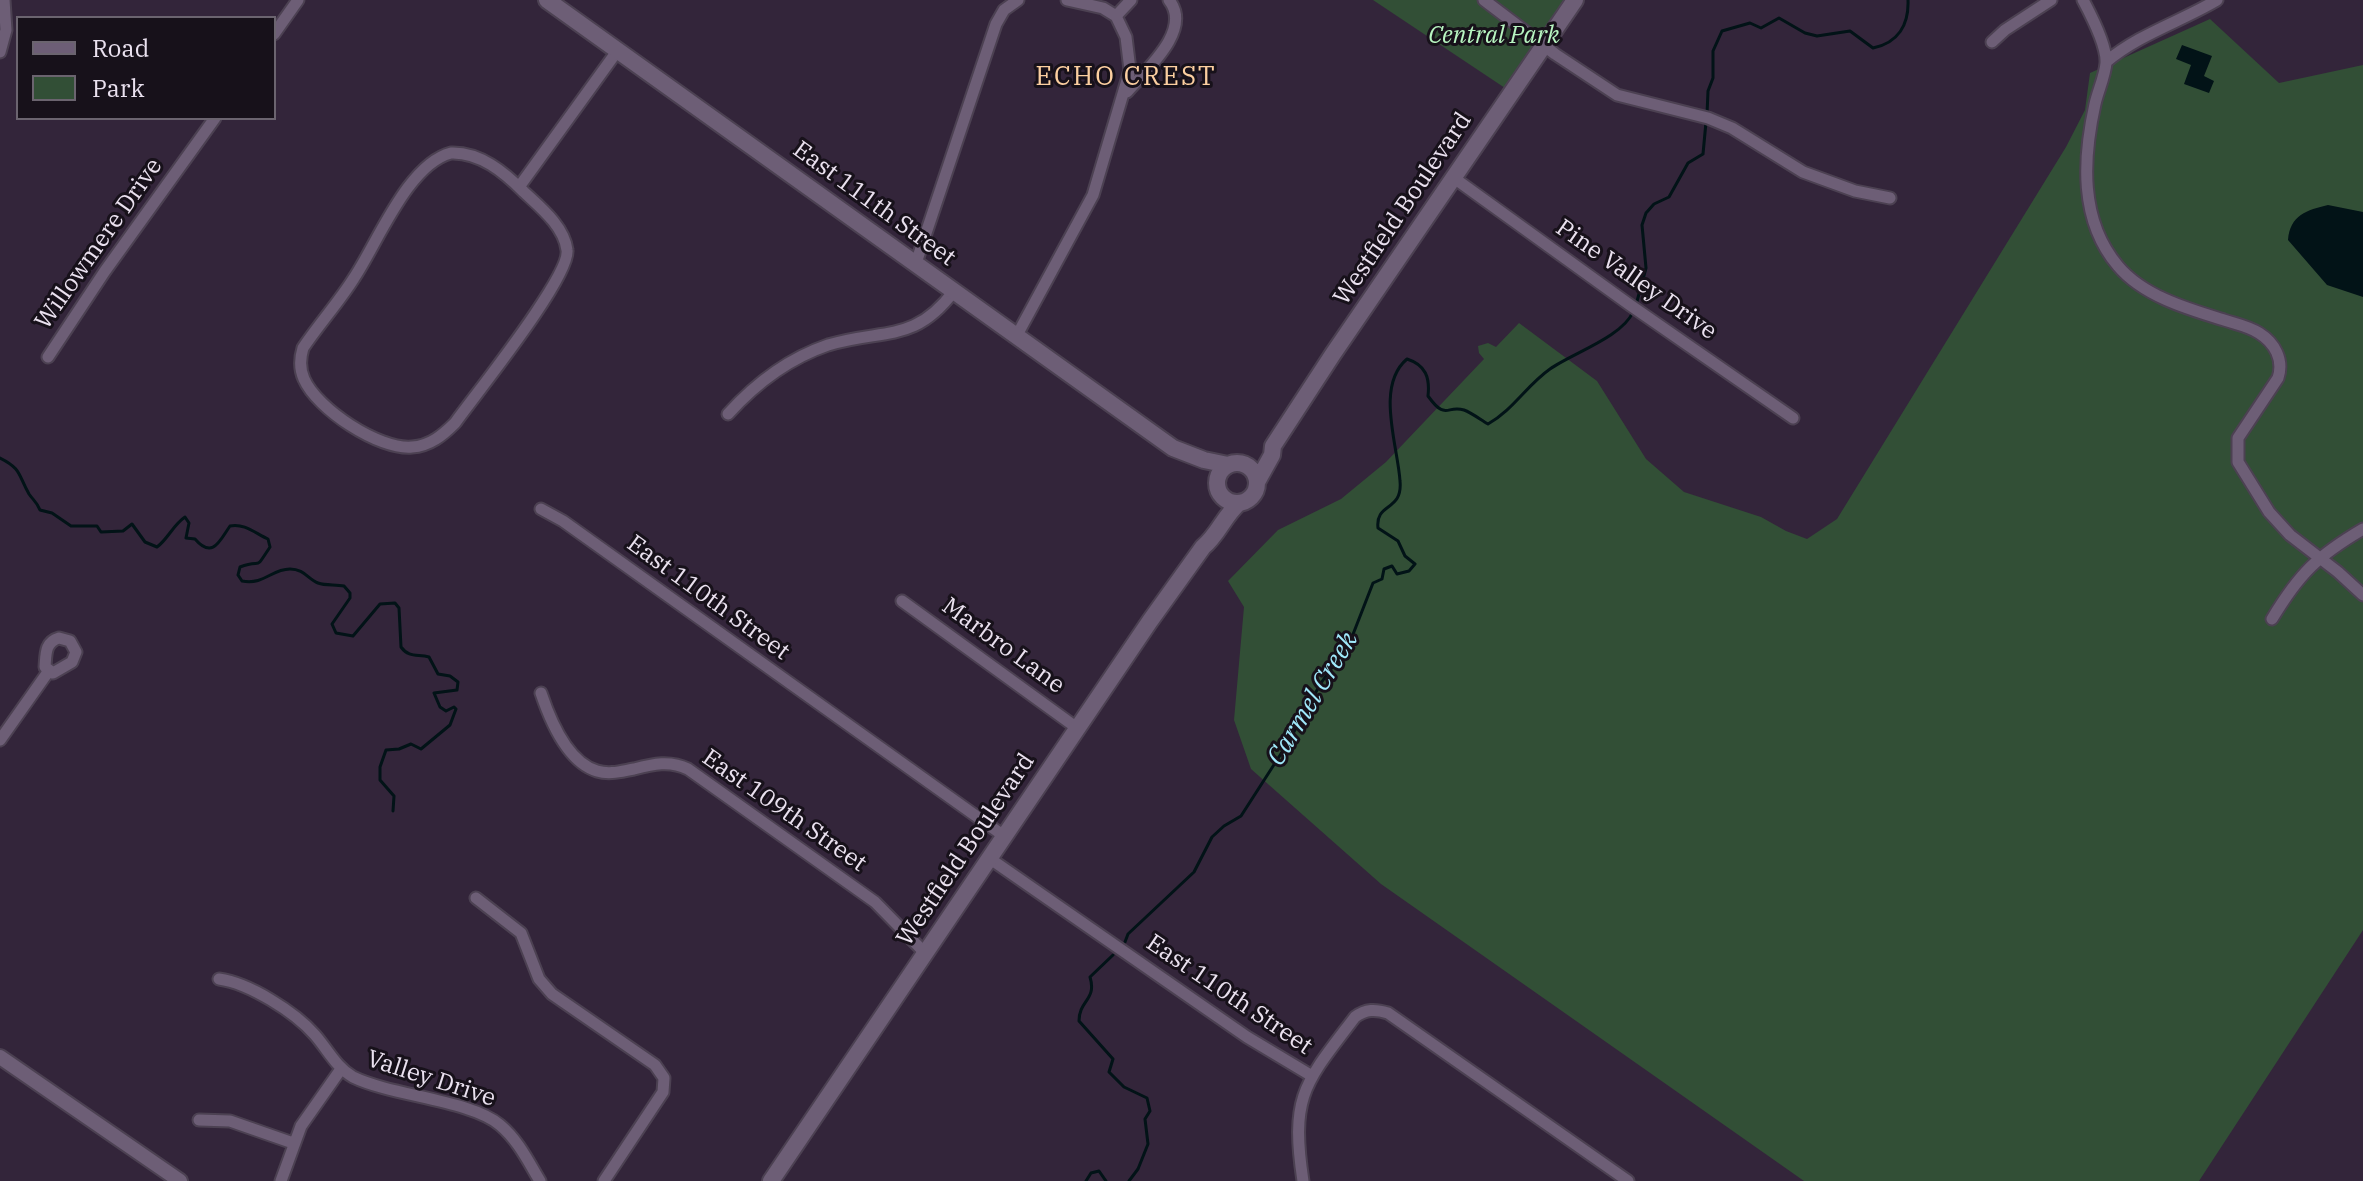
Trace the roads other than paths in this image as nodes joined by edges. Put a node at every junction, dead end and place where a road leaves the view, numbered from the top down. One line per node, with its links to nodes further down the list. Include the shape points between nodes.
1 (4, 0): 18 (street, via 6,30)
2 (298, 0): 14 (street)
3 (547, 0): 17 (main road, East 111th Street)
4 (1018, 0): 25 (street, via 996,24)
5 (1067, 0): 13 (street)
6 (1131, 0): 13 (street)
7 (1169, 0): 20 (street, via 1176,14 1173,33)
8 (1484, 0): 16 (street)
9 (1575, 0): 16 (main road, Westfield Boulevard)
10 (2051, 0): 15 (street)
11 (2083, 0): 19 (street)
12 (2217, 0): 19 (street, via 2140,37)
13 (1116, 16): 20 (street, via 1130,59)
14 (276, 31)
15 (1992, 42)
16 (1545, 45): 22 (main road, Westfield Boulevard); 24 (street, via 1617,95 1704,117 1803,172)
17 (618, 50): 23 (street); 25 (main road, East 111th Street)
18 (0, 52)
19 (2106, 62): 40 (street, via 2086,143 2085,174 2094,221 2125,275 2176,304 2248,327 2277,353 2282,368 2238,438 2238,462 2269,512)
20 (1124, 95): 27 (street, via 1090,204)
21 (214, 120): 28 (street, Willowmere Drive)
22 (1454, 178): 30 (street, Pine Valley Drive); 31 (main road, Westfield Boulevard)
23 (519, 187): 23 (street, via 561,232 567,261 455,423 435,440 402,447 372,437 320,401 304,379 303,348 423,170 439,156 468,153)
24 (1890, 198)
25 (916, 263): 26 (main road, East 111th Street)
26 (954, 291): 27 (main road, East 111th Street); 29 (street, via 920,324 825,346 786,364 760,381)
27 (1016, 337): 32 (main road, East 111th Street)
28 (48, 357)
29 (728, 414)
30 (1793, 418)
31 (1273, 446): 33 (main road); 34 (main road, Westfield Boulevard)
32 (1173, 448): 33 (main road, East 111th Street, via 1206,461); 35 (main road, East 111th Street)
33 (1233, 464): 34 (main road, via 1251,469); 35 (main road, via 1219,474)
34 (1257, 482): 36 (main road, via 1252,496)
35 (1218, 488): 36 (main road, via 1226,500); 39 (main road, Westfield Boulevard)
36 (1239, 503): 39 (main road, Westfield Boulevard)
37 (541, 509): 48 (street, East 110th Street)
38 (2363, 529): 40 (street)
39 (1203, 547): 46 (main road, Westfield Boulevard)
40 (2319, 558): 41 (street); 43 (street, via 2294,583)
41 (2363, 595)
42 (902, 601): 46 (street, Marbro Lane)
43 (2272, 619)
44 (48, 672): 47 (street)
45 (541, 693): 51 (street, East 109th Street, via 563,741 579,760 611,773 672,763 688,769 875,902)
46 (1077, 728): 48 (main road, Westfield Boulevard)
47 (0, 740)
48 (1004, 836): 49 (main road, Westfield Boulevard)
49 (989, 858): 51 (main road, Westfield Boulevard); 55 (street, East 110th Street, via 1247,1037)
50 (476, 898): 61 (street, via 521,933 539,979 552,994 655,1065 664,1078 663,1092)
51 (925, 953): 62 (main road, Westfield Boulevard)
52 (219, 979): 54 (street, Valley Drive, via 253,990 302,1023)
53 (0, 1057): 58 (street)
54 (341, 1069): 57 (street); 60 (street, Valley Drive, via 361,1081 496,1122 516,1141)
55 (1312, 1076): 63 (street, via 1298,1117); 64 (street, East 110th Street, via 1355,1017 1375,1009 1388,1013)
56 (199, 1120): 57 (street, via 230,1121)
57 (293, 1143): 59 (street)
58 (180, 1181)
59 (281, 1181)
60 (540, 1181)
61 (604, 1181)
62 (771, 1181)
63 (1303, 1181)
64 (1628, 1181)

